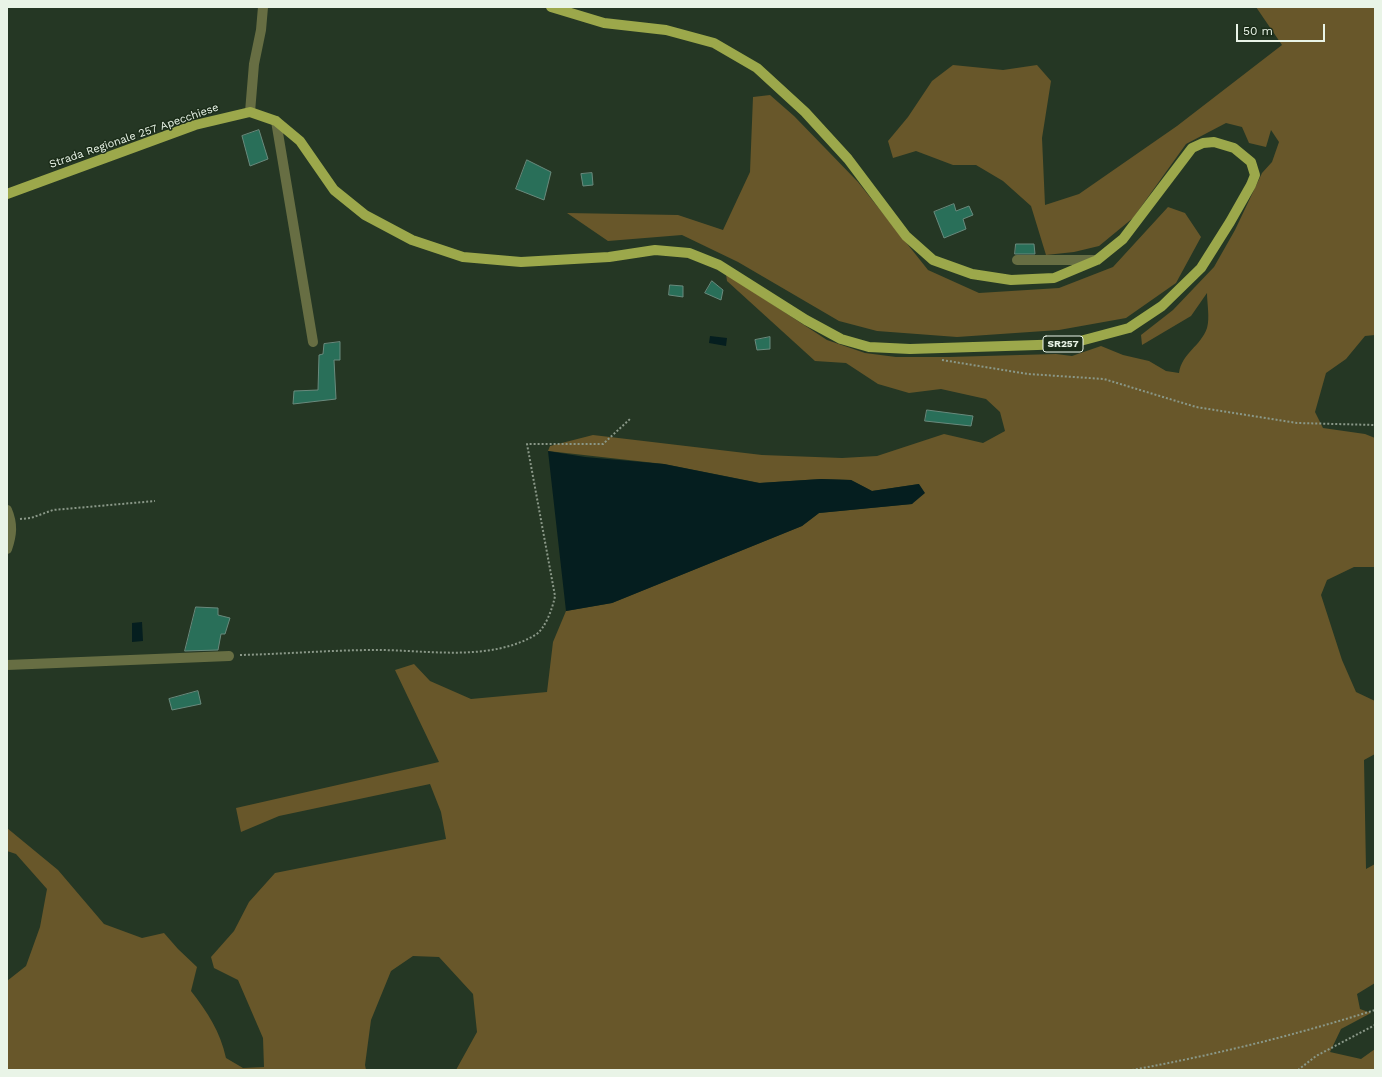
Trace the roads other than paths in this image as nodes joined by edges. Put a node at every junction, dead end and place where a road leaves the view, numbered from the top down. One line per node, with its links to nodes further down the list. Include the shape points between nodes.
1 (263, 7): 3 (street)
2 (551, 7): 7 (main road, SR257, via 604,23 666,30 714,43 757,68 805,112 848,159 906,236 933,260 972,274 1011,280 1054,278)
3 (250, 112): 4 (main road, SR257); 5 (main road, Strada Regionale 257 Apecchiese, via 195,125)
4 (276, 121): 7 (main road, SR257, via 300,141 334,190 365,215 412,240 463,257 521,262 609,257 655,250 689,253 719,265 841,339 869,347 910,349 1069,344 1129,328 1162,306 1201,268 1251,185 1255,175 1251,162 1234,148 1214,142 1202,143 1192,148 1122,239); 8 (street)
5 (7, 194)
6 (1017, 260): 7 (street)
7 (1097, 260)
8 (313, 342)
9 (7, 510): 10 (street, via 11,519 12,536)
10 (7, 549)
11 (229, 656): 12 (street)
12 (7, 665)

